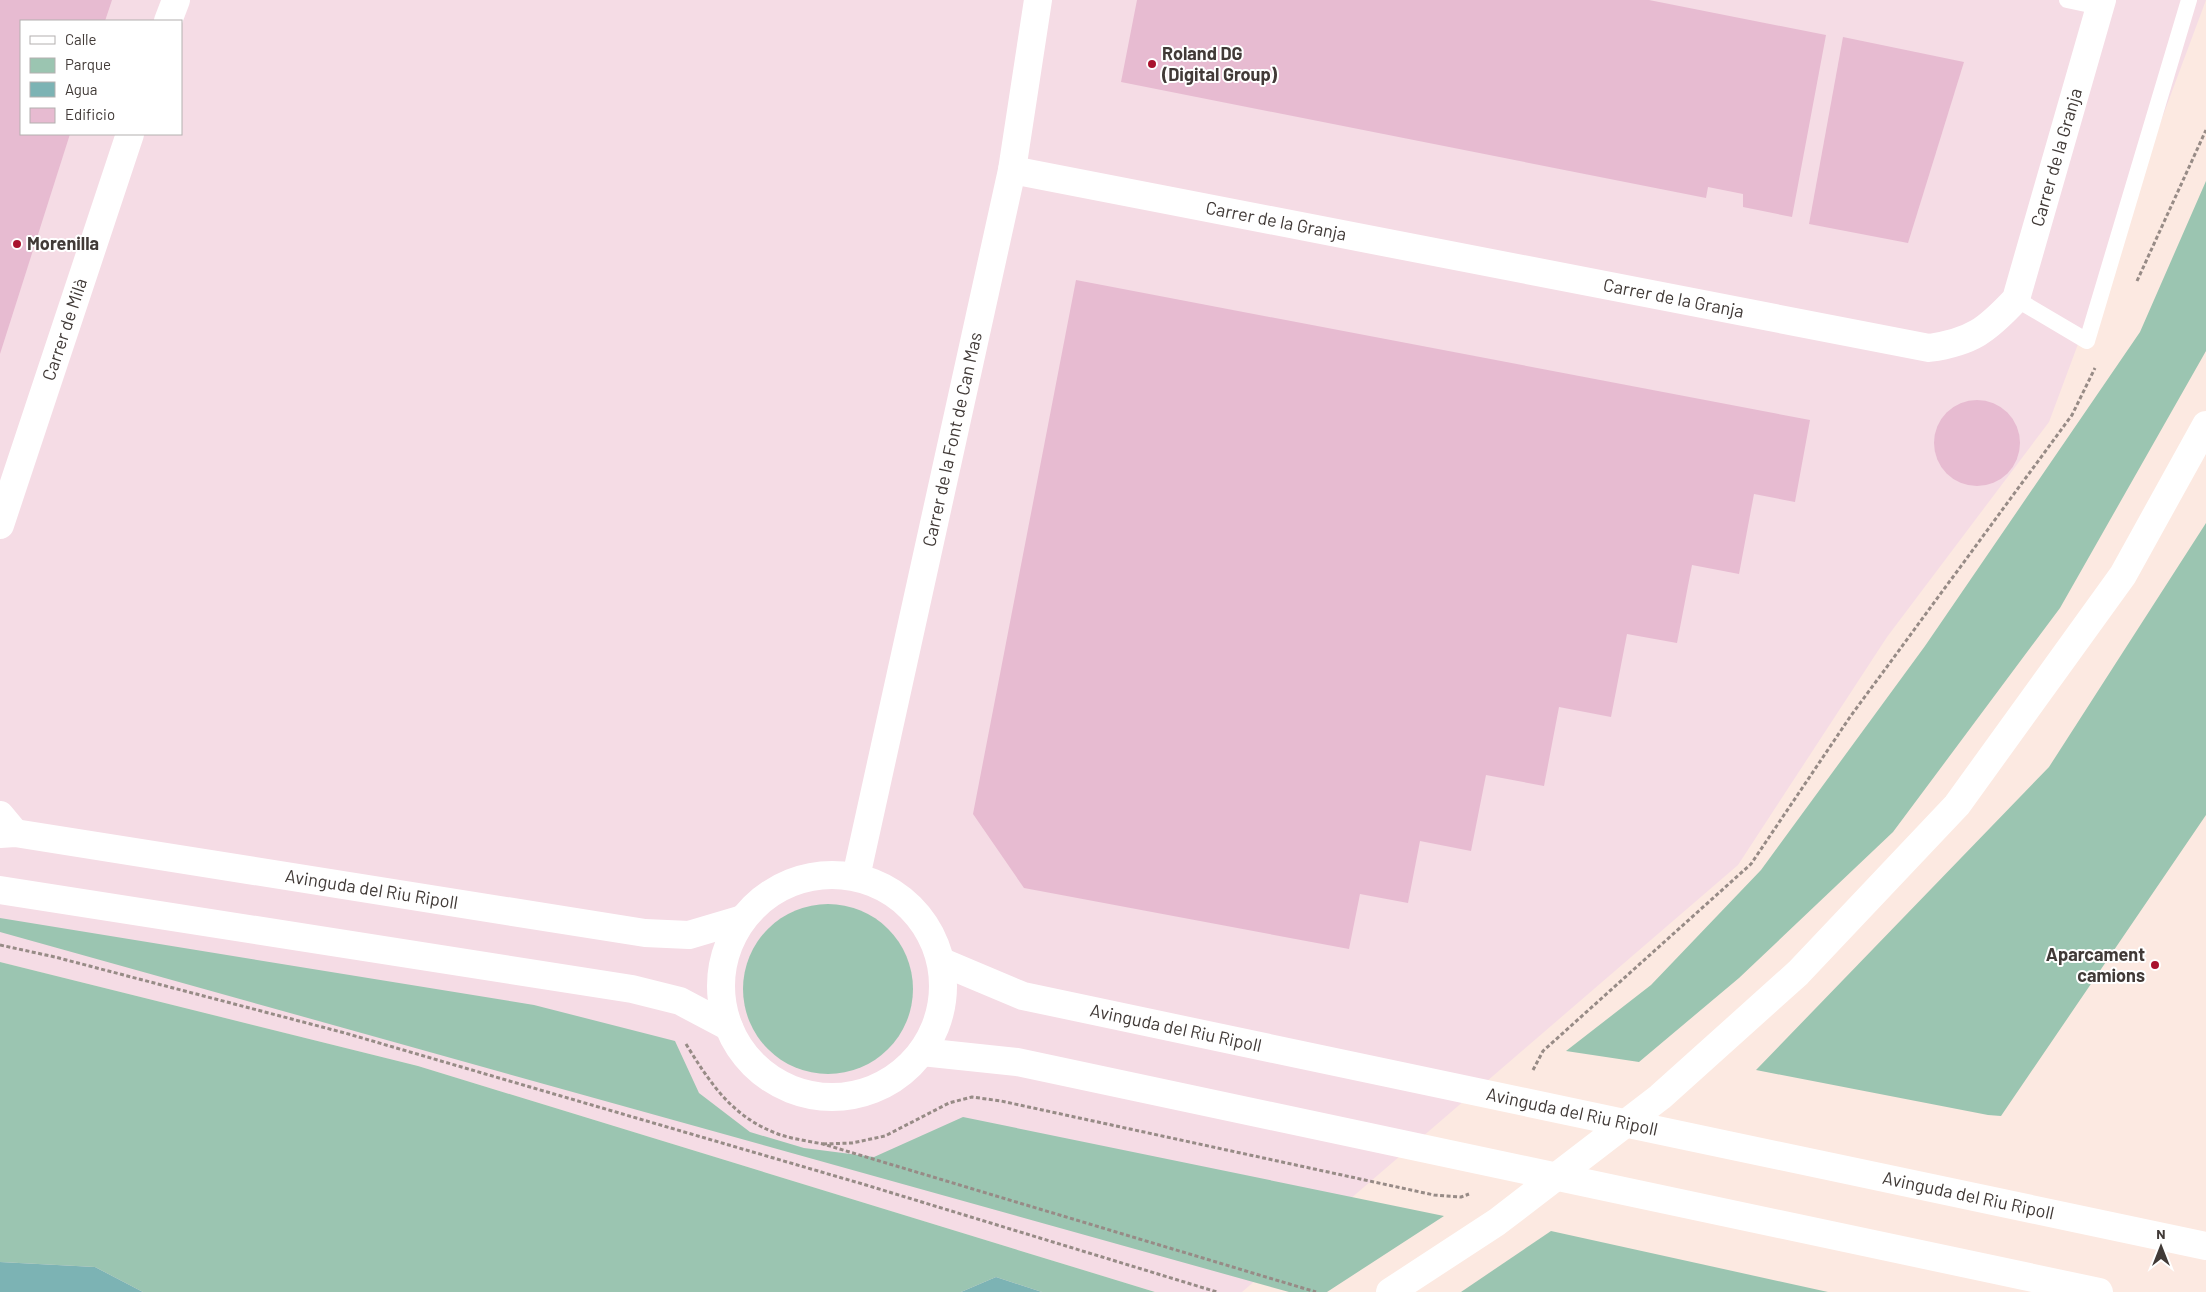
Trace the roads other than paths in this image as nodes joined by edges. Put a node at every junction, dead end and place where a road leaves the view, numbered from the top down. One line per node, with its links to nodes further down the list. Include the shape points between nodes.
1 (176, 0): 6 (street)
2 (1038, 0): 8 (street, Carrer de la Font de Can Mas)
3 (2067, 0): 5 (lane)
4 (2189, 0): 9 (lane, via 2087,341)
5 (2101, 3): 9 (street, Carrer de la Granja)
6 (168, 20)
7 (130, 135): 11 (street, Carrer de Milà)
8 (1012, 170): 9 (street, Carrer de la Granja, via 1929,348 1953,345 1978,333); 13 (street, Carrer de la Font de Can Mas)
9 (2016, 299)
10 (2206, 425): 20 (street, via 2123,575 1957,805 1798,973 1660,1097 1497,1222)
11 (0, 526)
12 (5, 827): 15 (street, Avinguda del Riu Ripoll, via 645,933 689,935)
13 (856, 877): 15 (street, via 824,875 793,881 766,897); 16 (street, via 886,888 911,907 930,933)
14 (0, 890): 17 (street, via 632,989 680,1001)
15 (743, 919): 17 (street, via 729,944 722,971 722,1000)
16 (942, 962): 18 (street, via 944,994 937,1024); 19 (street, Avinguda del Riu Ripoll, via 1023,996)
17 (729, 1027): 18 (street, via 746,1056 771,1078 802,1093 835,1097 868,1091 898,1075)
18 (922, 1052): 21 (street, via 1017,1062)
19 (2206, 1246)
20 (1390, 1292)
21 (2099, 1292)

